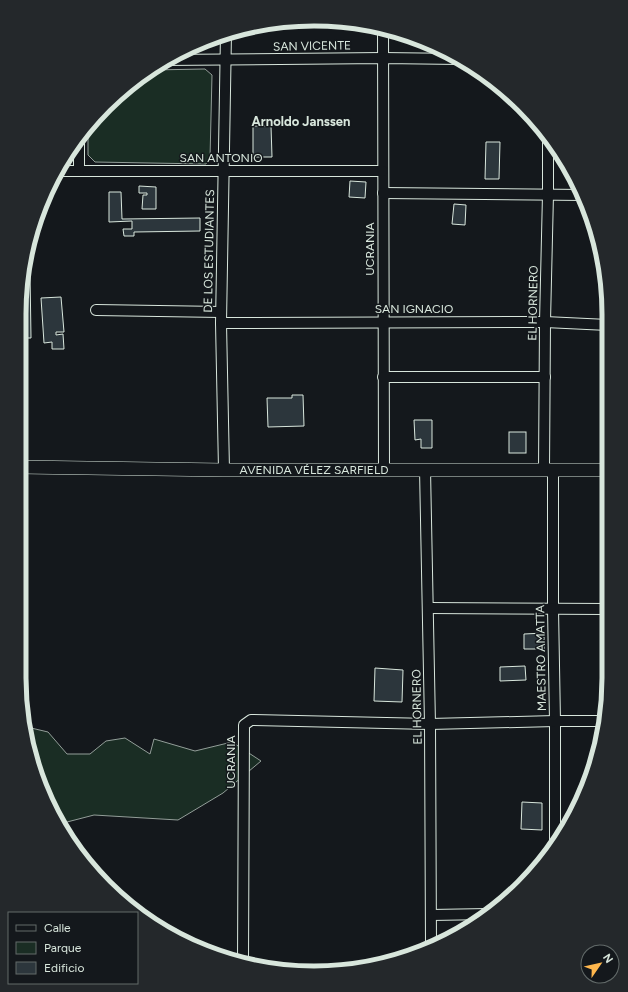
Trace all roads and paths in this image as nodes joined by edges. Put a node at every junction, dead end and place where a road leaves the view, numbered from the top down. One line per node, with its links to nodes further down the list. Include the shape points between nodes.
1 (383, 35): 3 (street, UCRANIA)
2 (226, 40): 6 (street, DE LOS ESTUDIANTES)
3 (383, 58): 4 (street, SAN VICENTE); 6 (street, SAN VICENTE); 11 (street, UCRANIA)
4 (446, 59)
5 (179, 60): 6 (street, SAN VICENTE)
6 (226, 60): 12 (street, DE LOS ESTUDIANTES)
7 (548, 147): 14 (street, EL HORNERO)
8 (79, 149): 10 (street)
9 (64, 171): 10 (street, SAN ANTONIO)
10 (79, 171): 12 (street, SAN ANTONIO)
11 (383, 171): 12 (street, SAN ANTONIO); 13 (street, UCRANIA)
12 (223, 172): 17 (street, DE LOS ESTUDIANTES)
13 (383, 194): 14 (street); 18 (street, UCRANIA)
14 (548, 194): 15 (street); 19 (street, EL HORNERO)
15 (576, 195)
16 (96, 310): 17 (street)
17 (221, 312): 20 (street, DE LOS ESTUDIANTES)
18 (384, 322): 19 (street, SAN IGNACIO); 20 (street, SAN IGNACIO); 22 (street, UCRANIA)
19 (545, 322): 21 (street, SAN IGNACIO); 23 (street, EL HORNERO)
20 (220, 323): 28 (street, DE LOS ESTUDIANTES)
21 (602, 325)
22 (383, 377): 23 (street); 25 (street, UCRANIA)
23 (545, 377): 27 (street, EL HORNERO)
24 (26, 467): 28 (main road, AVENIDA VÉLEZ SARFIELD)
25 (384, 469): 26 (main road, AVENIDA VÉLEZ SARFIELD); 28 (main road, AVENIDA VÉLEZ SARFIELD)
26 (425, 469): 27 (main road, AVENIDA VÉLEZ SARFIELD); 30 (street, EL HORNERO)
27 (549, 469): 29 (main road, AVENIDA VÉLEZ SARFIELD); 31 (street, MAESTRO AMATTA)
28 (224, 470)
29 (602, 470)
30 (429, 608): 31 (street); 35 (street, EL HORNERO)
31 (553, 609): 32 (street); 33 (street, MAESTRO AMATTA)
32 (602, 609)
33 (555, 721): 34 (street, UCRANIA); 35 (street, UCRANIA); 36 (street, MAESTRO AMATTA)
34 (599, 721)
35 (430, 724): 38 (street, EL HORNERO); 40 (street, UCRANIA, via 251,720 244,726)
36 (555, 835)
37 (478, 914): 38 (street)
38 (432, 915): 39 (street, EL HORNERO)
39 (431, 941)
40 (243, 957)

